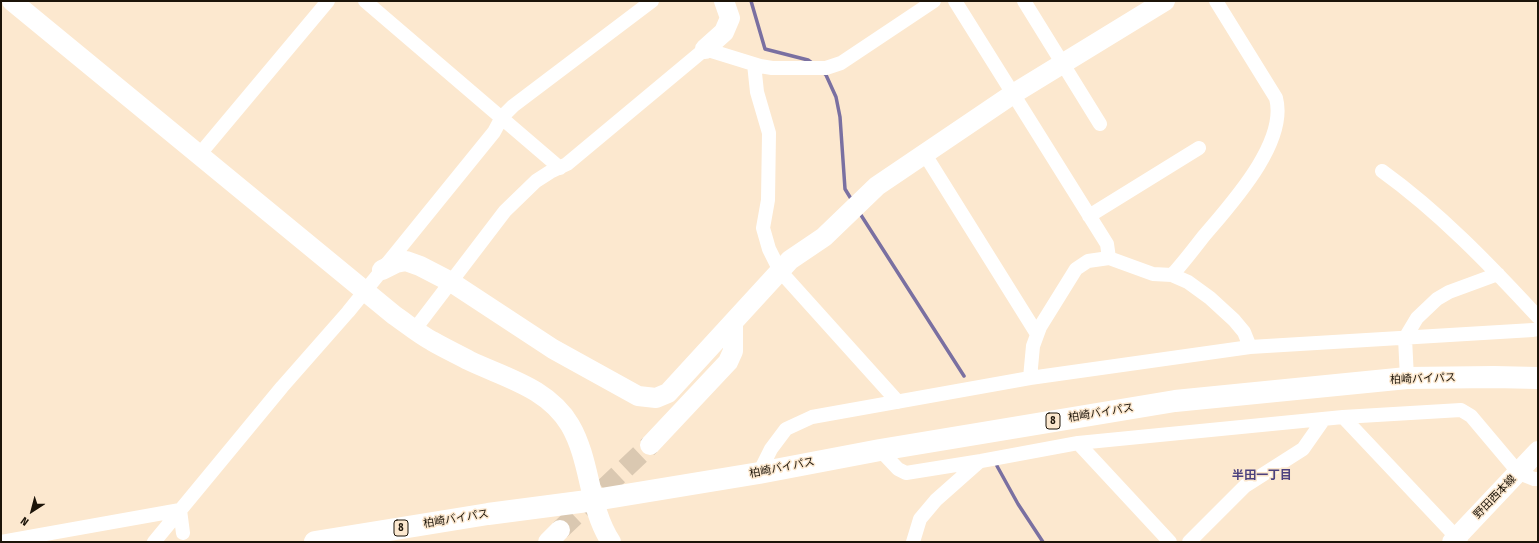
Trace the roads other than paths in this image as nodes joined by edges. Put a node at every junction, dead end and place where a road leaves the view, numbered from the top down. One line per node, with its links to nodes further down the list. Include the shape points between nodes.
1 (12, 1): 19 (street)
2 (328, 1): 19 (street)
3 (365, 1): 15 (street)
4 (652, 1): 15 (street)
5 (724, 1): 11 (street, via 730,18 724,32)
6 (934, 1): 13 (street, via 841,64 826,68 772,68)
7 (954, 1): 14 (street)
8 (1024, 1): 12 (street)
9 (1164, 1): 12 (street)
10 (1216, 1): 27 (street, via 1276,98 1277,119 1269,145 1253,177)
11 (705, 49): 13 (street); 20 (street, via 573,160)
12 (1064, 63): 14 (street); 16 (street)
13 (754, 64): 25 (street, via 757,92 769,133 768,200 763,228 769,249)
14 (1013, 94): 18 (street); 22 (street)
15 (502, 117): 20 (street); 24 (street, via 494,132)
16 (1100, 124)
17 (1199, 148): 22 (street)
18 (924, 153): 25 (street, via 877,186 824,237 790,260); 34 (street)
19 (199, 155): 29 (street)
20 (560, 168): 28 (street, via 536,181 505,211)
21 (1382, 171): 26 (street, via 1435,215)
22 (1089, 216): 23 (street, via 1107,244)
23 (1109, 258): 27 (street, via 1153,274); 34 (street, via 1088,262 1076,269)
24 (382, 270): 28 (street, via 406,261); 29 (street)
25 (780, 271): 31 (street); 40 (street)
26 (1498, 274): 30 (street); 35 (street, via 1437,299 1417,318)
27 (1172, 275): 36 (street, via 1188,282 1234,320 1244,332)
28 (452, 282): 31 (street, via 553,349 638,396 656,398 668,393); 32 (street)
29 (365, 291): 32 (street); 52 (street)
30 (1538, 317)
31 (732, 323): 44 (street, via 733,351 728,362)
32 (415, 329): 51 (street, via 431,341 523,384 547,399 570,425 583,454)
33 (1538, 329): 35 (street)
34 (1037, 334): 37 (street, via 1033,346)
35 (1405, 338): 36 (street); 38 (street)
36 (1250, 347): 37 (street)
37 (1030, 378): 40 (street)
38 (1407, 378): 39 (highway, 柏崎バイパス / 8); 45 (highway, 柏崎バイパス / 8, via 1175,401)
39 (1538, 378)
40 (898, 402): 48 (street, via 812,417 786,429 770,448)
41 (1342, 417): 42 (street); 49 (street, via 1461,410 1471,416); 55 (street)
42 (1324, 419): 43 (street); 63 (street, via 1303,449 1245,486)
43 (1078, 442): 47 (street); 62 (street)
44 (650, 444)
45 (880, 450): 47 (street, via 898,469 906,473); 48 (highway, 柏崎バイパス / 8)
46 (1538, 451): 49 (street, 野田西本線)
47 (980, 461): 61 (street, via 936,500 920,519)
48 (759, 473): 51 (highway, 柏崎バイパス / 8)
49 (1518, 473): 50 (street); 55 (street, 野田西本線)
50 (1538, 479)
51 (595, 500): 53 (highway, 柏崎バイパス / 8); 60 (street, via 601,523)
52 (180, 510): 54 (street); 56 (street); 57 (street)
53 (490, 517): 58 (highway, 柏崎バイパス / 8); 59 (highway, 柏崎バイパス / 8)
54 (183, 533)
55 (1457, 540)
56 (1, 542)
57 (154, 542)
58 (315, 542)
59 (366, 542)
60 (611, 542)
61 (913, 542)
62 (1170, 542)
63 (1189, 542)

